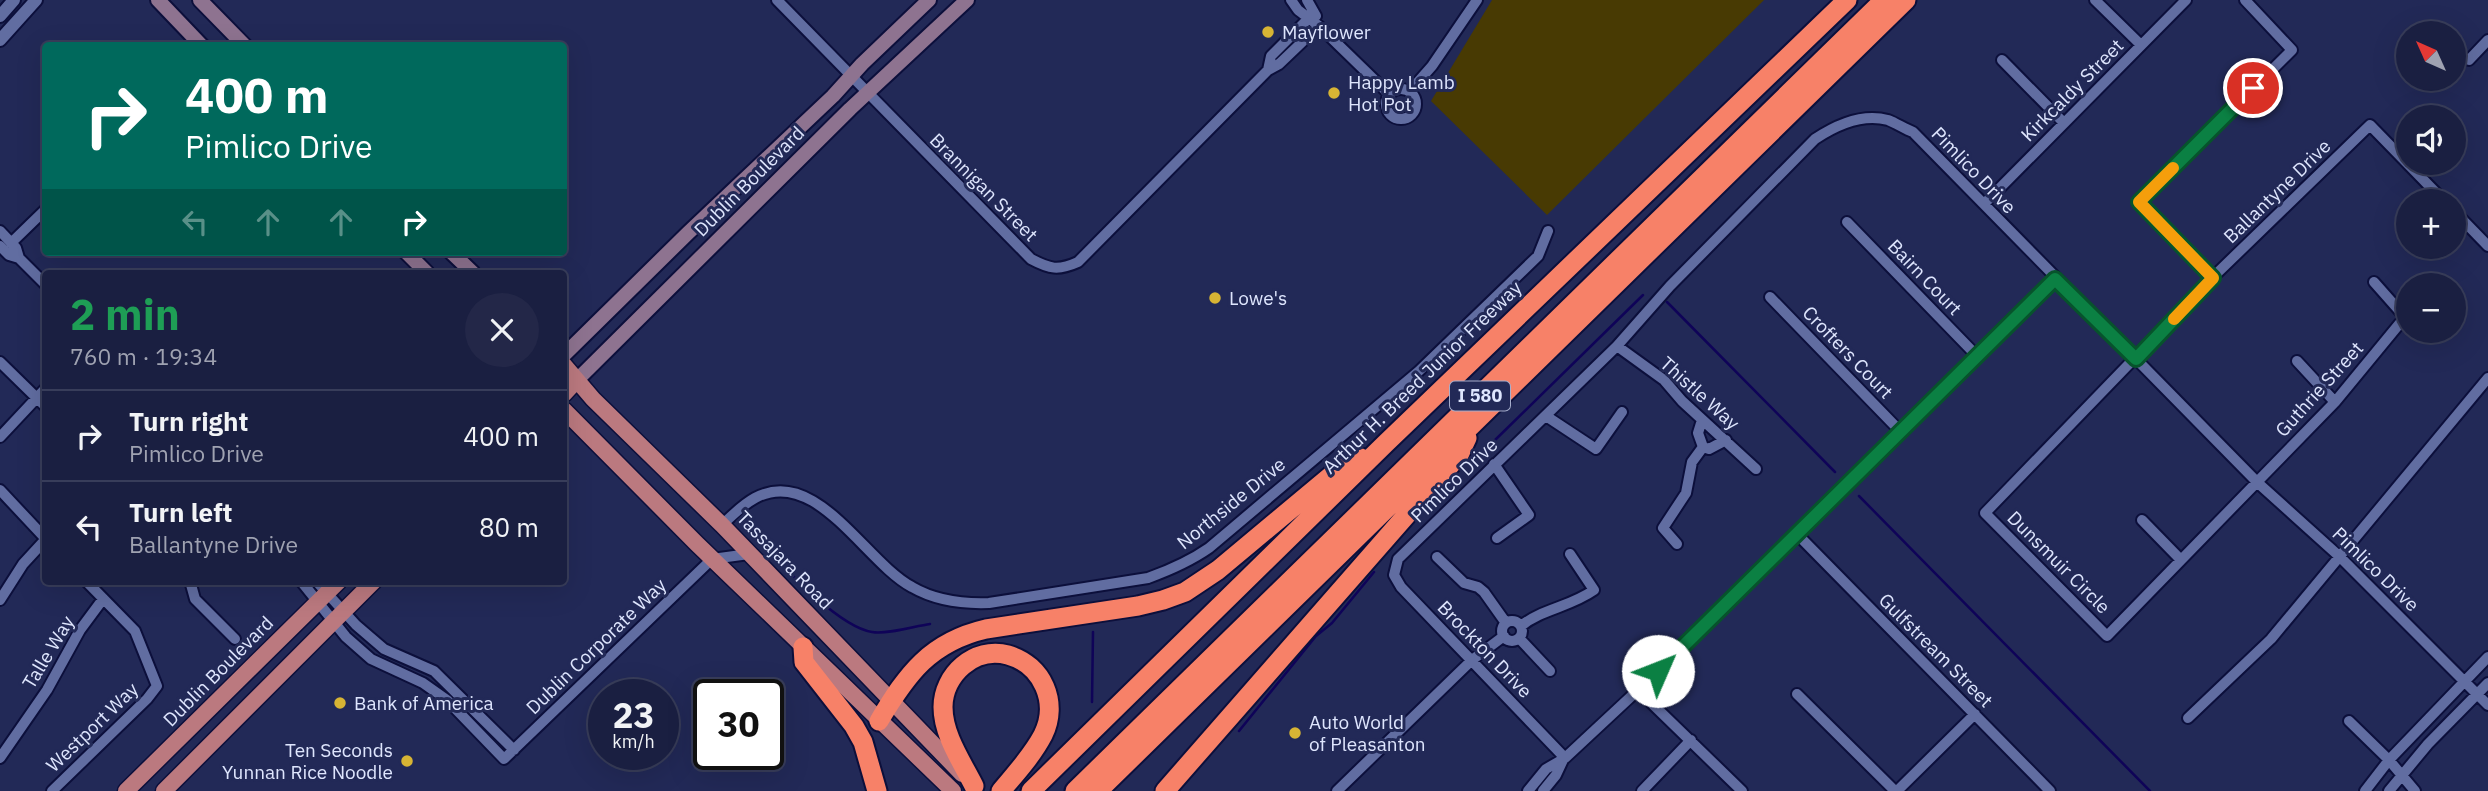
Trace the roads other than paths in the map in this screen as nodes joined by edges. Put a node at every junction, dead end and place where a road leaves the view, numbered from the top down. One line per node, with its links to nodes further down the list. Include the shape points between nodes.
1 (14, 0): 18 (street)
2 (36, 0): 20 (street)
3 (158, 0): 22 (main road)
4 (200, 0): 23 (main road)
5 (777, 0): 28 (street, Brannigan Street)
6 (929, 0): 28 (main road, Dublin Boulevard)
7 (967, 0): 30 (main road, Dublin Boulevard)
8 (1291, 0): 17 (street)
9 (1307, 0): 17 (street)
10 (1477, 0): 29 (street)
11 (1847, 0): 73 (highway, Arthur H. Breed Junior Freeway / I 580)
12 (1884, 0): 135 (highway, I 580)
13 (1906, 0): 68 (highway, I 580)
14 (2095, 0): 24 (street)
15 (2186, 0): 24 (street, Kirkcaldy Street)
16 (2245, 0): 46 (street, via 2292,50 2139,202)
17 (1312, 15): 19 (street); 27 (street, Brannigan Street, via 1271,56)
18 (0, 16)
19 (1319, 26): 27 (street, Brannigan Street); 31 (street)
20 (0, 40)
21 (2488, 40): 26 (street)
22 (198, 42)
23 (241, 42)
24 (2141, 45): 32 (street, Kirkcaldy Street)
25 (2002, 60): 32 (street)
26 (2469, 60)
27 (1268, 70): 30 (street, Brannigan Street, via 1078,262 1062,269 1031,259)
28 (852, 76): 30 (street, Brannigan Street); 52 (main road, Dublin Boulevard)
29 (1410, 91): 31 (street, via 1400,88); 31 (street, via 1417,104 1405,119 1388,111)
30 (868, 93): 59 (main road, Dublin Boulevard)
31 (1390, 94)
32 (2064, 123): 34 (street, Kirkcaldy Street)
33 (2432, 189): 46 (street, Ballantyne Drive, via 2370,125)
34 (1984, 204): 47 (street, Pimlico Drive); 51 (street, Pimlico Drive, via 1913,132 1887,120 1857,119 1833,127 1742,210)
35 (42, 212): 40 (street)
36 (1847, 222): 53 (street, Bairn Court)
37 (2466, 223): 41 (street)
38 (0, 231): 40 (street)
39 (1548, 231): 80 (street, Northside Drive, via 1538,256 1419,371 1209,548 1168,571 1148,578 968,604 912,588 881,565 830,513 799,493 770,492 757,497)
40 (6, 244): 48 (street, via 16,248 19,258)
41 (2488, 246)
42 (410, 256): 44 (main road)
43 (455, 256): 45 (main road)
44 (424, 270)
45 (470, 270)
46 (2213, 278): 54 (street, Ballantyne Drive)
47 (2055, 279): 53 (street); 54 (street, Pimlico Drive)
48 (42, 281)
49 (2374, 282): 63 (street, Guthrie Street, via 2405,317)
50 (1770, 297): 70 (street, Crofters Court)
51 (1617, 346): 67 (street, Pimlico Drive); 69 (street, Thistle Way, via 1664,380)
52 (567, 352)
53 (1977, 356): 70 (street)
54 (2136, 359): 77 (street, Pimlico Drive); 92 (street, Dunsmuir Circle, via 1985,513 2107,636)
55 (2297, 361): 63 (street)
56 (0, 362): 62 (street)
57 (567, 368): 59 (main road, Tassajara Road)
58 (2488, 378): 88 (street)
59 (577, 380): 60 (main road, Dublin Boulevard); 80 (main road, Tassajara Road)
60 (567, 391)
61 (42, 392): 62 (street)
62 (36, 397): 64 (street); 71 (street)
63 (2335, 402): 77 (street, Guthrie Street)
64 (42, 403)
65 (1622, 412): 67 (street, via 1596,449)
66 (567, 413): 90 (main road)
67 (1546, 416): 75 (street, Pimlico Drive)
68 (1477, 419): 136 (highway, I 580); 137 (highway, via 1459,455)
69 (1702, 420): 72 (street, Thistle Way); 74 (street, via 1698,433)
70 (1900, 431): 81 (street)
71 (0, 437)
72 (1726, 440): 74 (street, via 1709,449); 76 (street, Thistle Way)
73 (1386, 443): 114 (highway, via 1333,474 1185,592 1138,606 964,634 932,653 902,682); 134 (highway, Arthur H. Breed Junior Freeway / I 580)
74 (1703, 447): 85 (street, via 1692,462 1686,494 1663,528)
75 (1494, 464): 83 (street, via 1530,515); 91 (street, Pimlico Drive)
76 (1756, 469)
77 (2258, 483): 88 (street, Pimlico Drive); 92 (street, Dunsmuir Circle)
78 (0, 490): 82 (street)
79 (2142, 520): 92 (street)
80 (722, 525): 86 (main road, Tassajara Road)
81 (1797, 534): 111 (street); 116 (street, Gulfstream Street)
82 (42, 535)
83 (1497, 538)
84 (42, 543): 98 (street)
85 (1677, 544)
86 (749, 554): 90 (street); 114 (main road, Tassajara Road)
87 (1570, 554): 101 (street, via 1594,590)
88 (2339, 556): 109 (street, Pimlico Drive); 117 (street, via 2270,639)
89 (1437, 557): 100 (street, via 1464,583 1484,592)
90 (712, 559): 105 (main road); 121 (street, Dublin Corporate Way)
91 (1398, 559): 107 (street, Brockton Drive, via 1394,575 1401,587)
92 (2180, 559)
93 (90, 585): 97 (street)
94 (191, 585): 104 (street, via 195,599)
95 (370, 585): 99 (main road)
96 (320, 592): 99 (street); 129 (main road, Dublin Boulevard)
97 (103, 599): 122 (street, Talle Way); 128 (street, Westport Way, via 135,631 157,687)
98 (0, 600)
99 (338, 616): 121 (street, via 384,649 434,671); 121 (street, Dublin Corporate Way, via 346,637 372,659 423,682 447,700 505,759); 130 (main road)
100 (1506, 623): 101 (street); 102 (street)
101 (1521, 625): 103 (street)
102 (1504, 636): 103 (street); 107 (street)
103 (1519, 638): 108 (street)
104 (235, 639)
105 (803, 647): 118 (main road); 131 (highway, via 804,662 863,742)
106 (2488, 657): 109 (street)
107 (1472, 660): 123 (street, Brockton Drive); 138 (street)
108 (1550, 671)
109 (2463, 681): 113 (street, Pimlico Drive); 124 (street)
110 (2488, 683): 113 (street)
111 (1638, 690): 120 (street); 123 (street)
112 (1797, 694): 143 (street)
113 (2477, 694): 115 (street, Pimlico Drive); 125 (street)
114 (892, 699): 118 (highway); 126 (main road, Tassajara Road)
115 (2488, 705)
116 (1975, 714): 127 (street, Gulfstream Street); 143 (street)
117 (2189, 718)
118 (879, 721): 132 (main road)
119 (2349, 721): 124 (street)
120 (1691, 740): 141 (street); 142 (street)
121 (514, 750)
122 (0, 758)
123 (1565, 758): 139 (street, via 1546,769); 140 (street)
124 (2389, 761): 125 (street); 144 (street)
125 (2401, 777): 145 (street); 146 (street)
126 (977, 789): 133 (highway, via 945,724 945,692 962,665 979,657 1007,654 1040,676 1050,710 1044,734)
127 (2048, 790)
128 (52, 791)
129 (126, 791)
130 (164, 791)
131 (877, 791)
132 (953, 791)
133 (1001, 791)
134 (1031, 791)
135 (1075, 791)
136 (1098, 791)
137 (1165, 791)
138 (1337, 791)
139 (1528, 791)
140 (1543, 791)
141 (1642, 791)
142 (1742, 791)
143 (1896, 791)
144 (2365, 791)
145 (2389, 791)
146 (2415, 791)

